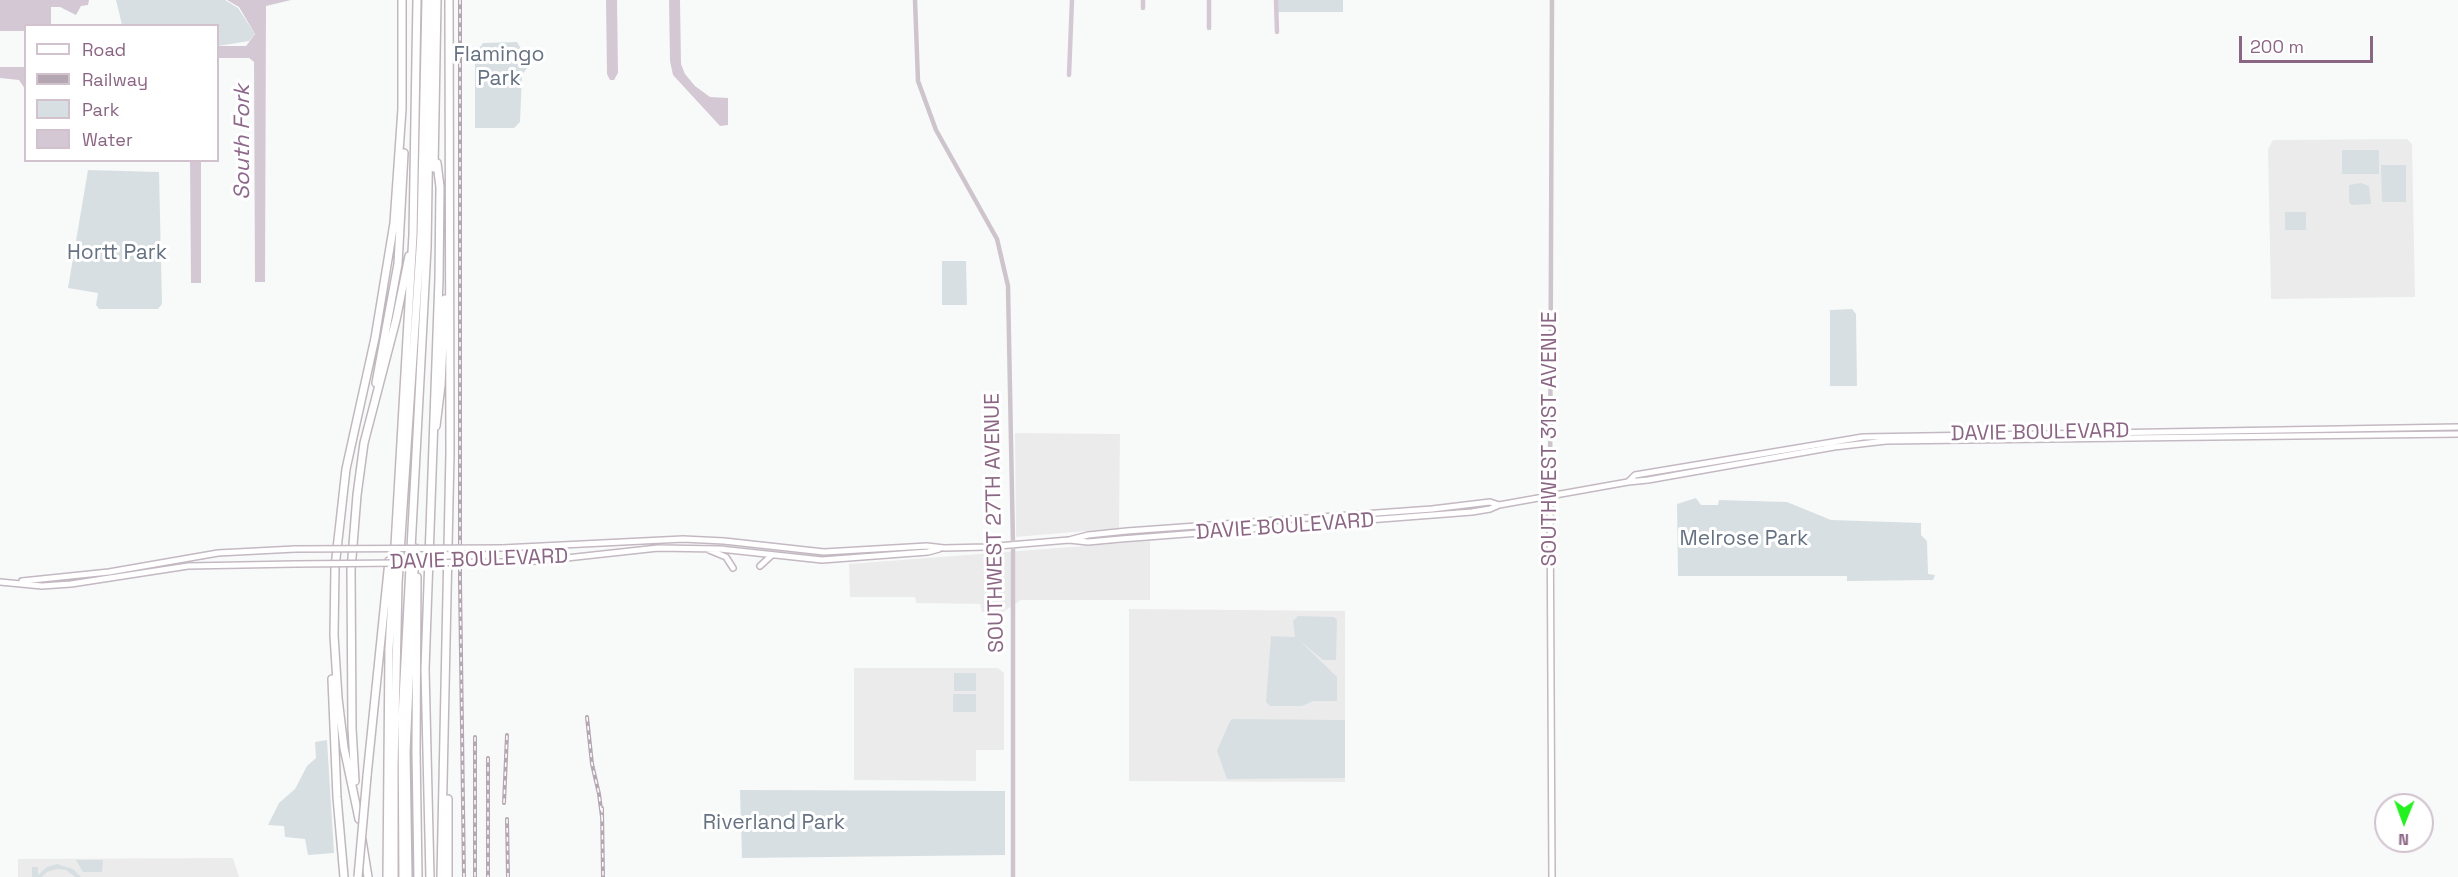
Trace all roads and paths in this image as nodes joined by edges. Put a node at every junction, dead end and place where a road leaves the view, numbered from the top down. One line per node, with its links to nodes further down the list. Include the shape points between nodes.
1 (402, 0): 10 (highway)
2 (417, 0): 12 (highway)
3 (426, 0): 58 (highway, via 420,235 398,583)
4 (431, 0): 9 (highway)
5 (437, 0): 9 (highway)
6 (448, 0): 13 (highway)
7 (915, 0): 32 (street, SOUTHWEST 27TH AVENUE, via 918,81 936,130 997,239 1008,286)
8 (1552, 0): 22 (street, SOUTHWEST 31ST AVENUE)
9 (434, 41): 11 (highway); 59 (highway, via 428,247 402,727)
10 (402, 109): 15 (highway, via 404,168 399,250); 51 (highway, via 392,236 375,338 343,483)
11 (435, 142): 20 (highway, via 440,187); 40 (highway)
12 (413, 236): 15 (highway, via 395,326); 29 (highway)
13 (449, 247): 20 (highway); 52 (highway, via 450,453)
14 (2458, 427): 16 (main road, DAVIE BOULEVARD)
15 (366, 434): 33 (highway)
16 (2186, 434): 17 (main road, DAVIE BOULEVARD); 18 (main road, DAVIE BOULEVARD); 19 (main road, DAVIE BOULEVARD, via 2166,438 1886,441)
17 (2458, 434)
18 (1863, 437): 19 (main road); 21 (main road, DAVIE BOULEVARD, via 1635,475)
19 (1834, 447): 21 (main road, DAVIE BOULEVARD)
20 (432, 464): 34 (highway)
21 (1628, 482): 22 (main road, DAVIE BOULEVARD)
22 (1550, 496): 23 (main road, DAVIE BOULEVARD); 66 (main road, SOUTHWEST 31ST AVENUE)
23 (1499, 505): 24 (main road, DAVIE BOULEVARD, via 1490,502); 25 (main road, DAVIE BOULEVARD)
24 (1460, 506): 25 (main road); 26 (main road, DAVIE BOULEVARD)
25 (1432, 516): 27 (main road, DAVIE BOULEVARD)
26 (1314, 518): 27 (main road); 28 (main road, DAVIE BOULEVARD)
27 (1291, 526): 30 (main road, DAVIE BOULEVARD)
28 (1149, 529): 30 (main road, via 1131,533); 31 (main road, DAVIE BOULEVARD)
29 (394, 535): 55 (highway, bridge, via 386,576); 57 (highway)
30 (1126, 539): 31 (main road, DAVIE BOULEVARD)
31 (1069, 540): 32 (main road, DAVIE BOULEVARD)
32 (1013, 545): 36 (main road, DAVIE BOULEVARD); 65 (street, SOUTHWEST 27TH AVENUE)
33 (352, 548): 34 (main road, DAVIE BOULEVARD, bridge); 43 (highway, bridge); 47 (main road, DAVIE BOULEVARD, bridge, via 207,554)
34 (429, 548): 38 (main road, DAVIE BOULEVARD, bridge, via 692,539); 44 (highway, bridge)
35 (702, 548): 39 (main road, DAVIE BOULEVARD); 44 (main road, DAVIE BOULEVARD, bridge, via 634,549 539,561); 46 (main road, via 724,556)
36 (944, 548): 37 (main road, DAVIE BOULEVARD); 42 (main road, DAVIE BOULEVARD)
37 (851, 551): 38 (main road, DAVIE BOULEVARD); 42 (main road)
38 (828, 552): 41 (main road)
39 (772, 555): 41 (main road, DAVIE BOULEVARD); 45 (main road)
40 (414, 557): 60 (highway, via 407,727); 61 (highway, via 418,586)
41 (806, 559): 42 (main road, DAVIE BOULEVARD)
42 (822, 560)
43 (351, 563): 44 (main road, DAVIE BOULEVARD, bridge); 50 (main road, DAVIE BOULEVARD, bridge, via 196,565); 53 (highway, via 352,740)
44 (427, 563): 62 (highway)
45 (760, 566)
46 (733, 568)
47 (66, 577): 49 (main road, DAVIE BOULEVARD); 50 (main road)
48 (0, 582): 49 (main road, DAVIE BOULEVARD)
49 (15, 582): 50 (main road, DAVIE BOULEVARD)
50 (48, 586)
51 (334, 601): 53 (highway, via 339,706); 54 (highway, via 330,633)
52 (444, 742): 63 (highway); 64 (highway)
53 (359, 819): 56 (highway)
54 (344, 877)
55 (358, 877)
56 (368, 877)
57 (387, 877)
58 (394, 877)
59 (403, 877)
60 (408, 877)
61 (418, 877)
62 (430, 877)
63 (441, 877)
64 (448, 877)
65 (1013, 877)
66 (1552, 877)

